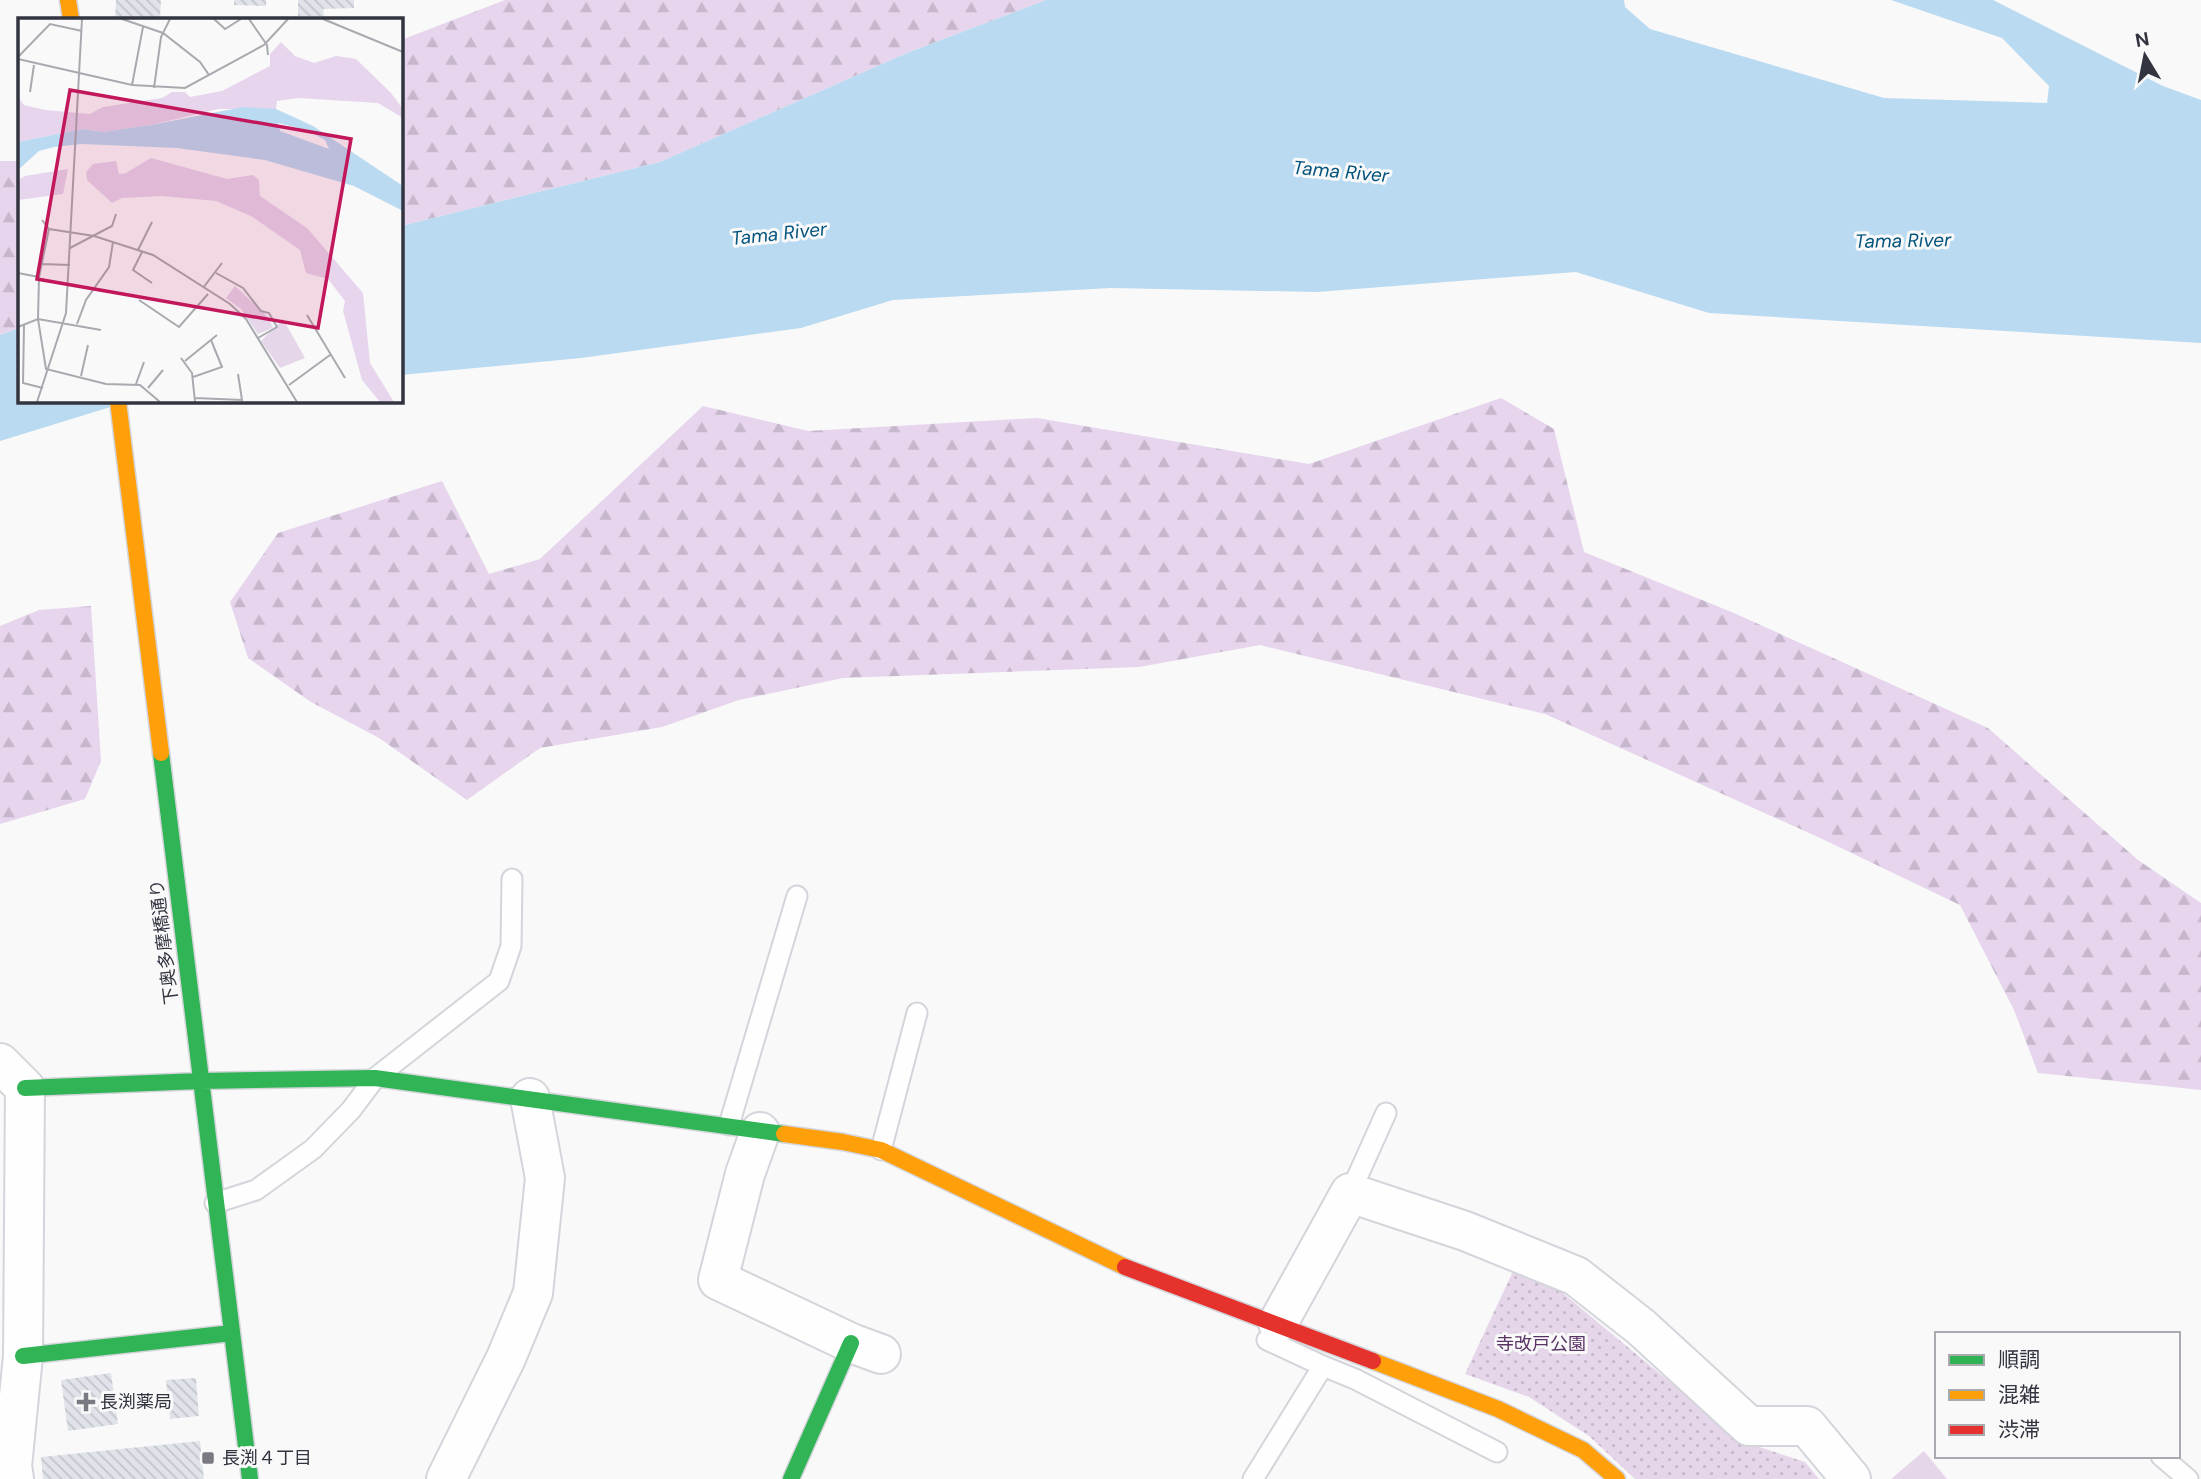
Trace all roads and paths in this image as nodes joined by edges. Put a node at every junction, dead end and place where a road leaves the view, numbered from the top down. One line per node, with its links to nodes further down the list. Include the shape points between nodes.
1 (68, 0): 2 (street)
2 (71, 18)
3 (118, 402): 9 (street, 下奥多摩橋通り)
4 (512, 879): 8 (lane, via 511,946 499,981)
5 (797, 896): 12 (lane)
6 (917, 1013): 13 (lane)
7 (12, 1075): 9 (street); 19 (street)
8 (375, 1078): 9 (street); 10 (street); 15 (lane, via 313,1149 256,1190)
9 (200, 1081): 15 (street, 下奥多摩橋通り)
10 (530, 1098): 12 (street); 25 (street, via 545,1178 533,1293 506,1359)
11 (1386, 1113): 14 (lane)
12 (744, 1128): 13 (street); 18 (street, via 745,1174 718,1280)
13 (881, 1150): 16 (street, via 1110,1261)
14 (1350, 1193): 16 (street); 29 (street, via 1465,1231 1576,1276 1641,1327 1749,1426 1807,1426)
15 (215, 1203): 17 (street, 下奥多摩橋通り)
16 (1263, 1318): 20 (lane, via 1255,1334); 28 (street, via 1499,1409 1583,1450)
17 (232, 1333): 19 (street); 24 (street, 下奥多摩橋通り)
18 (866, 1349): 26 (street)
19 (23, 1356): 23 (street)
20 (1323, 1366): 21 (lane); 27 (lane)
21 (1497, 1452)
22 (2163, 1458): 30 (lane)
23 (9, 1470)
24 (250, 1479)
25 (446, 1479)
26 (791, 1479)
27 (1253, 1479)
28 (1617, 1479)
29 (1851, 1479)
30 (2188, 1479)

